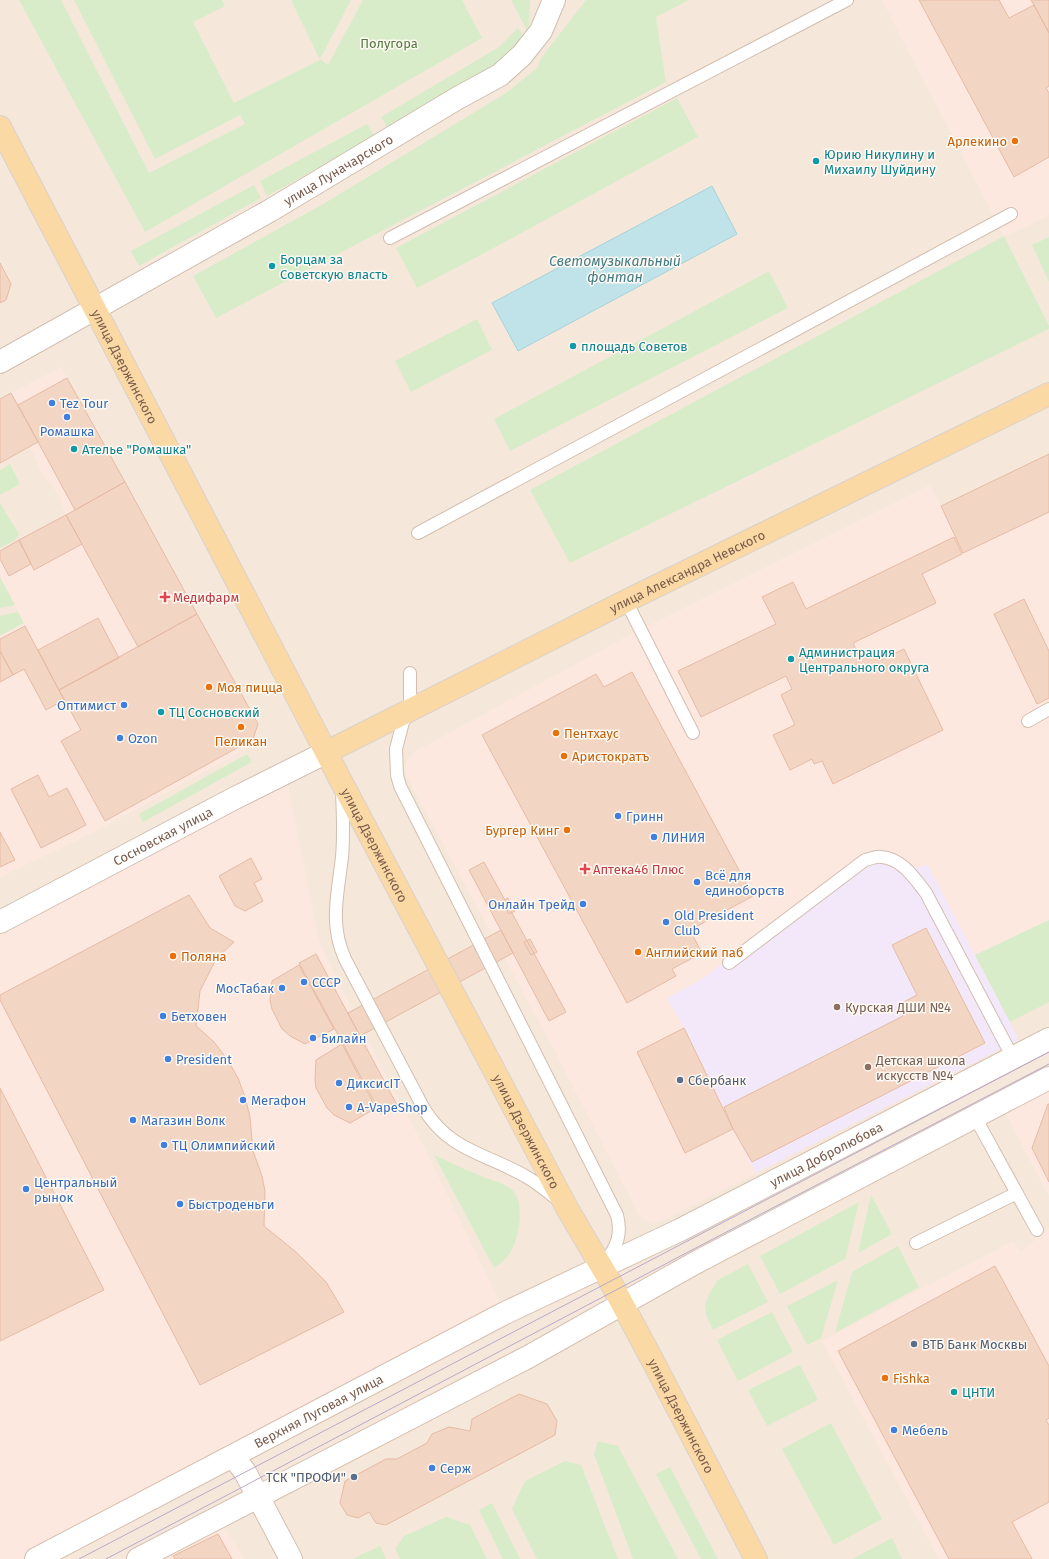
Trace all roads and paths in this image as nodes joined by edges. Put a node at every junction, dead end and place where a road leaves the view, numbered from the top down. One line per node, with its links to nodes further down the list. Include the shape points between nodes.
1 (554, 0): 6 (main road, улица Луначарского, via 537,37 500,75 271,210)
2 (847, 0): 5 (lane)
3 (0, 127): 6 (main road, улица Дзержинского)
4 (1011, 214): 9 (lane)
5 (390, 238)
6 (94, 309): 7 (main road, улица Луначарского); 16 (main road, улица Дзержинского)
7 (0, 362)
8 (1049, 394): 10 (main road, улица Александра Невского)
9 (418, 533)
10 (626, 601): 13 (main road, улица Александра Невского); 15 (lane)
11 (410, 673): 13 (lane)
12 (1049, 709): 14 (lane)
13 (410, 711): 16 (main road, улица Александра Невского); 28 (lane, via 403,722 396,749 400,786 617,1215 620,1227 618,1241)
14 (1028, 721)
15 (693, 732)
16 (327, 752): 17 (main road, улица Дзержинского); 18 (main road, Сосновская улица)
17 (341, 781): 25 (main road, улица Дзержинского); 25 (lane, via 344,835 335,920 339,944 424,1109 434,1124 452,1140 524,1176 547,1191)
18 (0, 922)
19 (729, 963): 21 (lane, via 865,860 881,856 895,861 909,872 926,893)
20 (1049, 1039): 21 (main road, улица Добролюбова)
21 (1013, 1058): 28 (main road, улица Добролюбова, via 680,1230)
22 (1049, 1078): 23 (main road)
23 (975, 1117): 24 (lane); 29 (main road)
24 (1016, 1193): 26 (lane); 27 (lane)
25 (568, 1210): 28 (main road, улица Дзержинского)
26 (1037, 1230)
27 (916, 1243)
28 (602, 1266): 29 (main road, улица Дзержинского); 30 (main road, Верхняя Луговая улица, via 505,1313)
29 (622, 1304): 31 (main road, via 528,1357); 35 (main road, улица Дзержинского)
30 (233, 1456): 31 (main road); 32 (main road, Верхняя Луговая улица)
31 (258, 1497): 33 (main road); 34 (main road)
32 (36, 1559)
33 (138, 1559)
34 (291, 1559)
35 (756, 1559)

